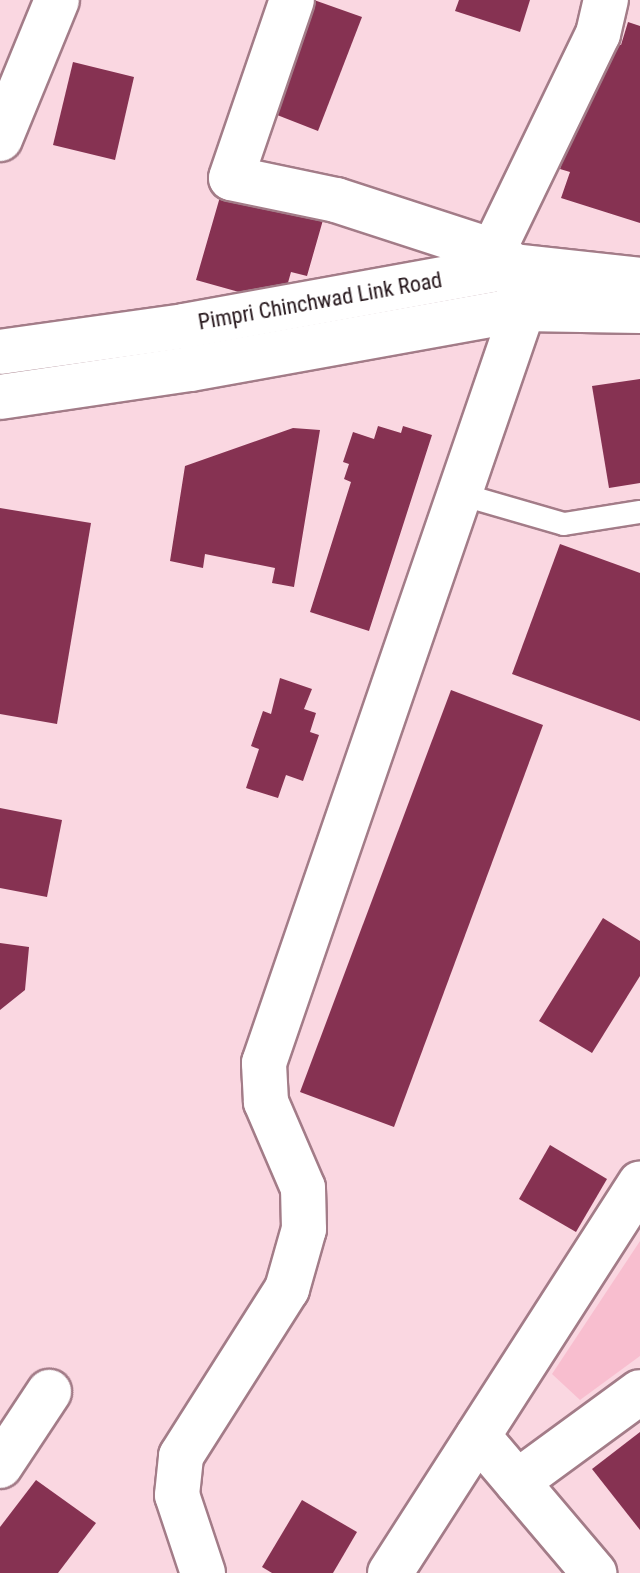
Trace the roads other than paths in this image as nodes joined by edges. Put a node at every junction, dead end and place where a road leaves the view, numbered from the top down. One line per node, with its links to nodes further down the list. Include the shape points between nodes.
1 (57, 0): 4 (street)
2 (292, 0): 5 (street, via 231,178 336,200)
3 (606, 0): 5 (street, via 598,34)
4 (2, 129)
5 (504, 258): 6 (street, Pimpri Chinchwad Link Road); 7 (street); 9 (street, Pimpri Chinchwad Link Road, via 184,326)
6 (640, 280)
7 (523, 309): 8 (street, Pimpri Chinchwad Link Road); 10 (street, Pimpri Chinchwad Link Road); 11 (street)
8 (640, 311)
9 (0, 352)
10 (0, 397)
11 (460, 494): 12 (lane, via 564,524); 19 (street, via 264,1063 266,1102 303,1188 304,1229 287,1289 181,1456 177,1495)
12 (640, 512)
13 (640, 1183): 16 (street)
14 (49, 1392): 17 (street)
15 (640, 1392): 18 (street)
16 (478, 1436): 18 (street); 20 (street)
17 (0, 1466)
18 (517, 1482): 21 (street)
19 (203, 1573)
20 (390, 1573)
21 (594, 1573)

